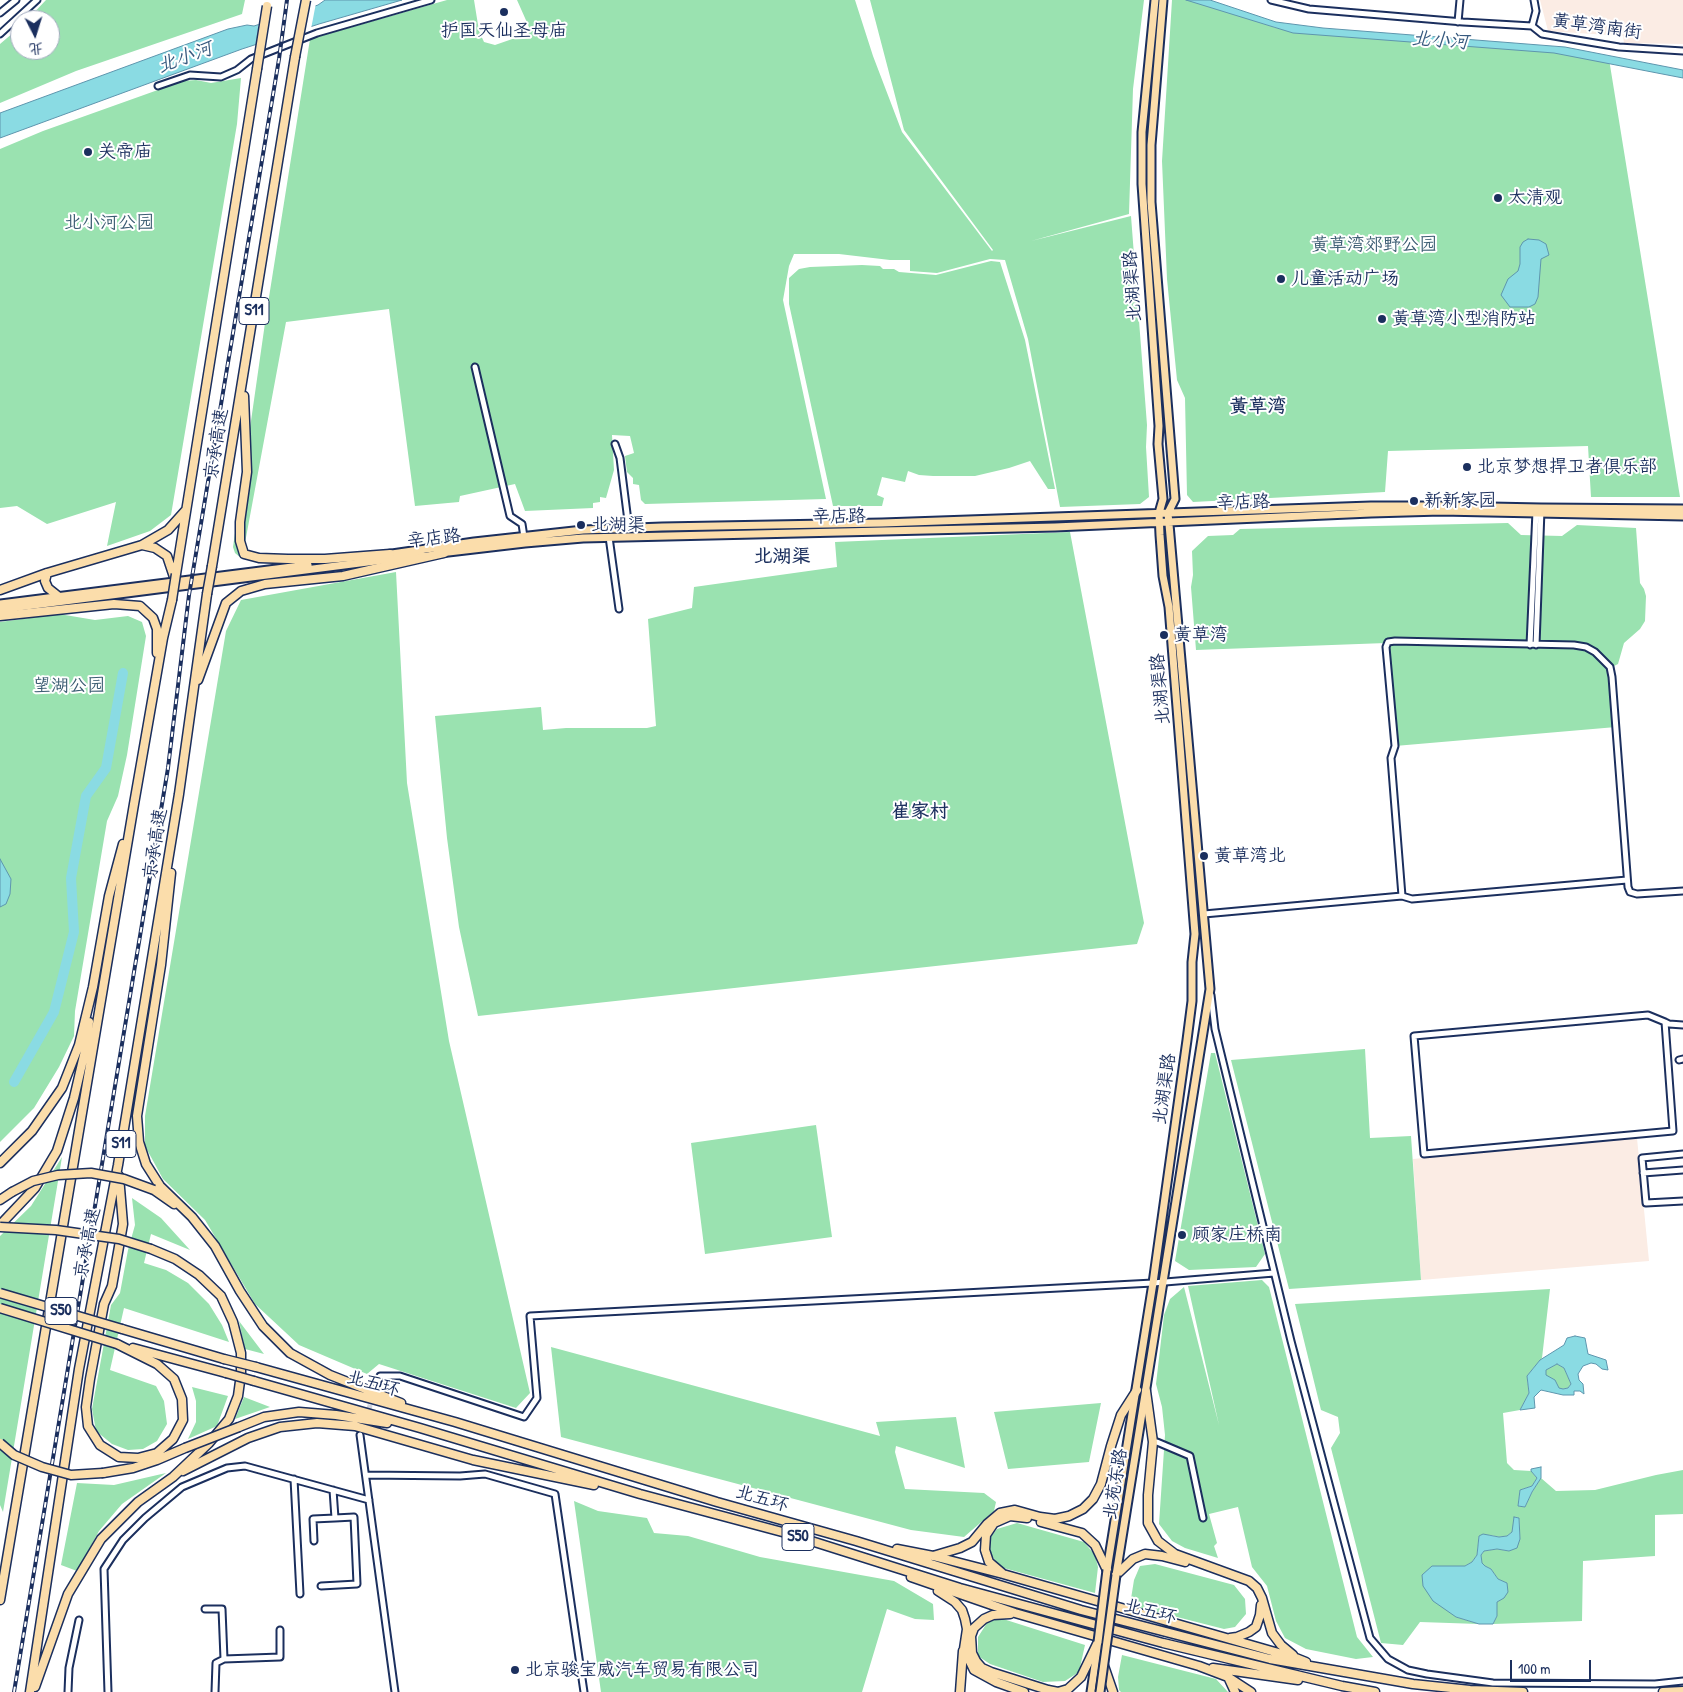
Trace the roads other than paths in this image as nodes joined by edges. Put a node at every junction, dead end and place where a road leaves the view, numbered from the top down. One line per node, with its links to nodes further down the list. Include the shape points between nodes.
1 (16, 0): 12 (street)
2 (37, 0): 15 (street, via 28,13)
3 (306, 0): 19 (highway, 京承高速 / S11, bridge)
4 (431, 0): 17 (street, via 317,33 251,59 221,78 190,75)
5 (1271, 0): 9 (street, 黄草湾南街)
6 (1460, 0): 13 (street)
7 (1534, 0): 14 (street, via 1536,11)
8 (1155, 2): 24 (main road, 北湖渠路, via 1142,132 1142,184 1159,426 1162,499)
9 (1292, 2): 13 (street, 黄草湾南街, via 1309,9)
10 (268, 3): 22 (highway, 京承高速 / S11, bridge)
11 (1163, 3): 26 (main road, 北湖渠路, via 1150,169 1175,499)
12 (0, 13)
13 (1458, 22): 14 (street, 黄草湾南街)
14 (1532, 26): 16 (street, 黄草湾南街, via 1542,34 1570,39 1619,47)
15 (0, 34)
16 (1683, 51)
17 (158, 86)
18 (475, 367): 31 (street, via 510,516 522,524)
19 (243, 379): 34 (highway, via 246,472 240,541 244,554 288,559); 46 (highway, 京承高速 / S11, bridge)
20 (615, 444): 29 (street, via 620,458)
21 (1683, 509): 23 (main road, 辛店路)
22 (186, 510): 33 (highway, via 168,530); 37 (highway, 京承高速 / S11)
23 (1539, 511): 25 (main road, 辛店路); 26 (main road, 辛店路); 44 (street)
24 (1159, 513): 26 (main road, 辛店路); 27 (main road, 北湖渠路); 28 (main road, 辛店路)
25 (1683, 516)
26 (1169, 517): 27 (main road, 辛店路); 52 (main road, 北湖渠路)
27 (1159, 522): 30 (main road, 辛店路); 68 (main road, 北湖渠路, via 1163,576 1170,607 1195,934 1192,1001)
28 (699, 526): 29 (main road, 辛店路); 30 (main road)
29 (629, 529): 31 (main road, 辛店路)
30 (699, 535): 32 (main road, 辛店路)
31 (524, 537): 34 (main road, 辛店路)
32 (609, 537): 35 (main road, 辛店路); 41 (street)
33 (142, 545): 36 (highway); 37 (highway, via 167,556)
34 (386, 552): 39 (main road, 辛店路)
35 (444, 552): 42 (main road, 辛店路); 46 (highway, via 352,574 265,584 241,591 226,603)
36 (48, 574): 38 (highway); 39 (highway, via 45,581 48,588)
37 (176, 576): 45 (highway, 京承高速 / S11, bridge)
38 (0, 590)
39 (58, 596): 40 (main road, 辛店路)
40 (0, 604)
41 (618, 609)
42 (0, 611)
43 (0, 616): 45 (highway, via 114,604 140,606 153,618 157,629)
44 (1533, 645): 49 (street, via 1586,647 1610,667); 51 (street, via 1388,642 1395,746 1391,758)
45 (157, 672): 48 (highway, 京承高速 / S11)
46 (194, 691): 47 (highway, 京承高速 / S11)
47 (179, 794): 59 (highway, 京承高速 / S11); 64 (highway, via 161,965 137,1116 146,1164 160,1186)
48 (134, 804): 53 (highway, via 109,896); 98 (highway, 京承高速 / S11)
49 (1628, 880): 50 (street, via 1630,892 1636,894); 51 (street, via 1412,899)
50 (1683, 891)
51 (1402, 896): 52 (street)
52 (1204, 914): 54 (main road, 北湖渠路)
53 (93, 987): 58 (highway, via 79,1045 62,1088 32,1131); 65 (highway, via 85,1050 57,1151 35,1188)
54 (1210, 989): 66 (street, via 1215,1029); 67 (main road, 北湖渠路)
55 (1665, 1022): 55 (street, via 1673,1131 1424,1154 1414,1036 1648,1015); 56 (street)
56 (1683, 1025)
57 (1683, 1154): 61 (street, via 1642,1158)
58 (0, 1163)
59 (118, 1165): 71 (highway, via 123,1224 112,1286 104,1304 86,1407 88,1426 100,1445 119,1457 138,1458 157,1453 173,1439 183,1420 182,1399 174,1380 157,1364); 115 (highway, 京承高速 / S11, via 79,1369)
60 (1683, 1170): 61 (street)
61 (1643, 1173): 63 (street, via 1646,1203)
62 (0, 1200): 64 (highway, bridge, via 33,1181 58,1175 91,1173 124,1179 154,1190)
63 (1683, 1201)
64 (192, 1217): 75 (highway, via 215,1246 263,1326 290,1353 330,1375)
65 (0, 1226): 81 (highway, bridge, via 119,1239 151,1249 175,1258 221,1296 233,1322 241,1353 238,1396 229,1418 209,1443)
66 (1274, 1273): 67 (street); 112 (street, via 1370,1638 1388,1659 1408,1670 1493,1683 1646,1684)
67 (1163, 1282): 68 (street); 74 (main road, 北苑东路)
68 (1154, 1283): 72 (street, via 530,1316 537,1398 524,1417 400,1376 380,1376); 73 (main road, 北苑东路)
69 (0, 1293): 75 (highway, 北五环 / S50, bridge)
70 (0, 1308): 71 (highway, 北五环 / S50, bridge)
71 (117, 1344): 76 (highway, 北五环 / S50, bridge)
72 (375, 1389)
73 (1137, 1390): 90 (highway, via 1121,1415 1101,1484 1083,1509 1055,1519 1015,1510 1000,1514 972,1542); 92 (main road, 北苑东路)
74 (1146, 1391): 94 (main road, 北苑东路); 106 (highway, via 1153,1442 1148,1523 1154,1535 1176,1554 1249,1581 1262,1598 1272,1633)
75 (455, 1422): 88 (highway, 北五环 / S50)
76 (420, 1428): 79 (highway, bridge, via 299,1412 264,1417 133,1468 71,1475 42,1468 14,1455); 84 (highway, 北五环 / S50)
77 (360, 1436): 80 (street)
78 (1157, 1442): 87 (street, via 1190,1456)
79 (0, 1443)
80 (366, 1475): 85 (street); 120 (street, via 485,1474 555,1494)
81 (173, 1477): 84 (highway, via 248,1438 280,1427 317,1423 356,1426 472,1460); 115 (highway, via 138,1502 101,1539 68,1594)
82 (294, 1479): 83 (street); 97 (street); 117 (street, via 244,1466 227,1468 182,1487 123,1540 104,1569)
83 (332, 1490): 85 (street); 86 (street)
84 (640, 1494): 91 (highway, 北五环 / S50, via 786,1533)
85 (369, 1500): 119 (street)
86 (335, 1518): 89 (street, via 312,1519); 96 (street, via 354,1517 357,1584)
87 (1203, 1518)
88 (856, 1541): 90 (highway); 110 (highway, 北五环 / S50, via 1081,1610)
89 (314, 1542)
90 (933, 1556): 93 (highway)
91 (861, 1557): 95 (highway); 113 (highway, 北五环 / S50, via 1164,1643)
92 (1107, 1570): 93 (highway, via 1095,1545 1082,1533 1010,1516 994,1523 986,1535 984,1550 989,1562); 104 (main road, 北苑东路, bridge)
93 (1003, 1574): 103 (highway)
94 (1116, 1575): 103 (highway, via 1133,1559 1145,1554 1179,1560 1246,1582 1261,1604 1260,1615 1256,1626 1249,1632); 108 (main road, 北苑东路, bridge)
95 (928, 1584): 100 (highway); 105 (highway, via 962,1610 967,1629)
96 (321, 1586)
97 (300, 1594)
98 (0, 1600)
99 (205, 1609): 107 (street, via 222,1609)
100 (1015, 1613): 104 (highway, via 993,1615 974,1628 972,1653 982,1668 1058,1692 1068,1689 1081,1677); 109 (highway)
101 (79, 1620): 116 (street, via 68,1668)
102 (280, 1630): 107 (street, via 280,1657)
103 (1228, 1638): 106 (highway)
104 (1098, 1642): 123 (main road, 北苑东路)
105 (964, 1649): 121 (highway); 122 (highway, via 974,1670 990,1680)
106 (1296, 1658): 110 (highway)
107 (224, 1659): 118 (street, via 216,1663)
108 (1103, 1663): 124 (main road, 北苑东路, bridge); 125 (highway)
109 (1199, 1666): 111 (highway); 113 (highway)
110 (1317, 1667): 129 (highway, 北五环 / S50, via 1413,1684)
111 (1228, 1677): 126 (highway); 127 (highway)
112 (1683, 1681)
113 (1342, 1686): 128 (highway, 北五环 / S50)
114 (1683, 1691): 130 (highway)
115 (32, 1692)
116 (68, 1692)
117 (108, 1692)
118 (215, 1692)
119 (395, 1692)
120 (584, 1692)
121 (960, 1692)
122 (1024, 1692)
123 (1091, 1692)
124 (1100, 1692)
125 (1113, 1692)
126 (1235, 1692)
127 (1250, 1692)
128 (1375, 1692)
129 (1523, 1692)
130 (1663, 1692)

